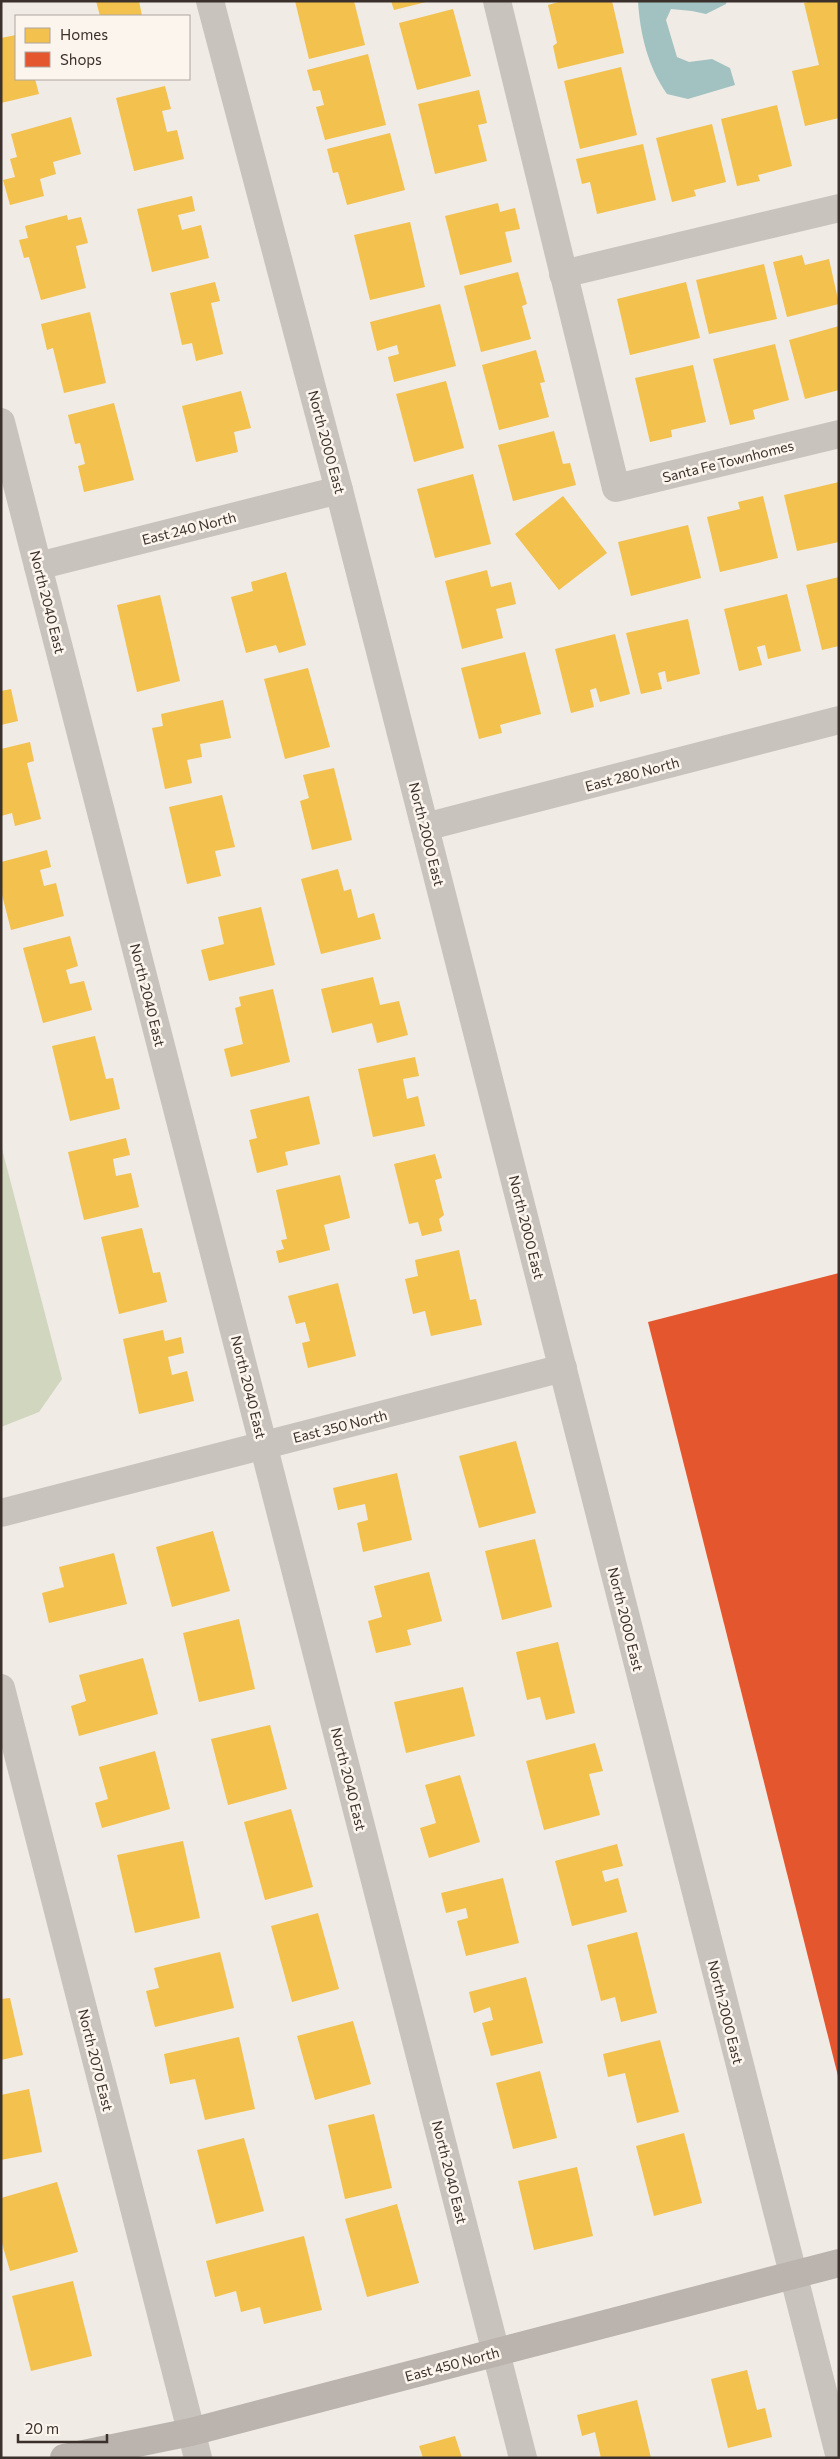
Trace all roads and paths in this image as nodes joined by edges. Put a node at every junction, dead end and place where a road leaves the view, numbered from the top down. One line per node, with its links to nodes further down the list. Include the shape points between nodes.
1 (210, 1): 7 (street, North 2000 East)
2 (497, 1): 4 (street)
3 (839, 208): 4 (street)
4 (563, 274): 6 (street, Santa Fe Townhomes, via 616,488)
5 (1, 422): 8 (street, North 2040 East)
6 (839, 434)
7 (340, 490): 8 (street, East 240 North); 10 (street, North 2000 East)
8 (38, 566): 12 (street, North 2040 East)
9 (839, 720): 10 (street, East 280 North)
10 (425, 827): 11 (street, North 2000 East)
11 (563, 1368): 12 (street, East 350 North); 16 (street, North 2000 East)
12 (264, 1446): 13 (street, East 350 North); 17 (street, North 2040 East)
13 (1, 1513)
14 (1, 1688): 18 (street, North 2070 East)
15 (839, 2263): 16 (street, East 450 North)
16 (793, 2275): 17 (street, East 450 North); 19 (street, North 2000 East)
17 (496, 2352): 18 (street, East 450 North); 22 (street, North 2040 East)
18 (191, 2432): 20 (street, East 450 North); 21 (street, North 2070 East)
19 (839, 2454)
20 (64, 2458)
21 (198, 2458)
22 (523, 2458)

